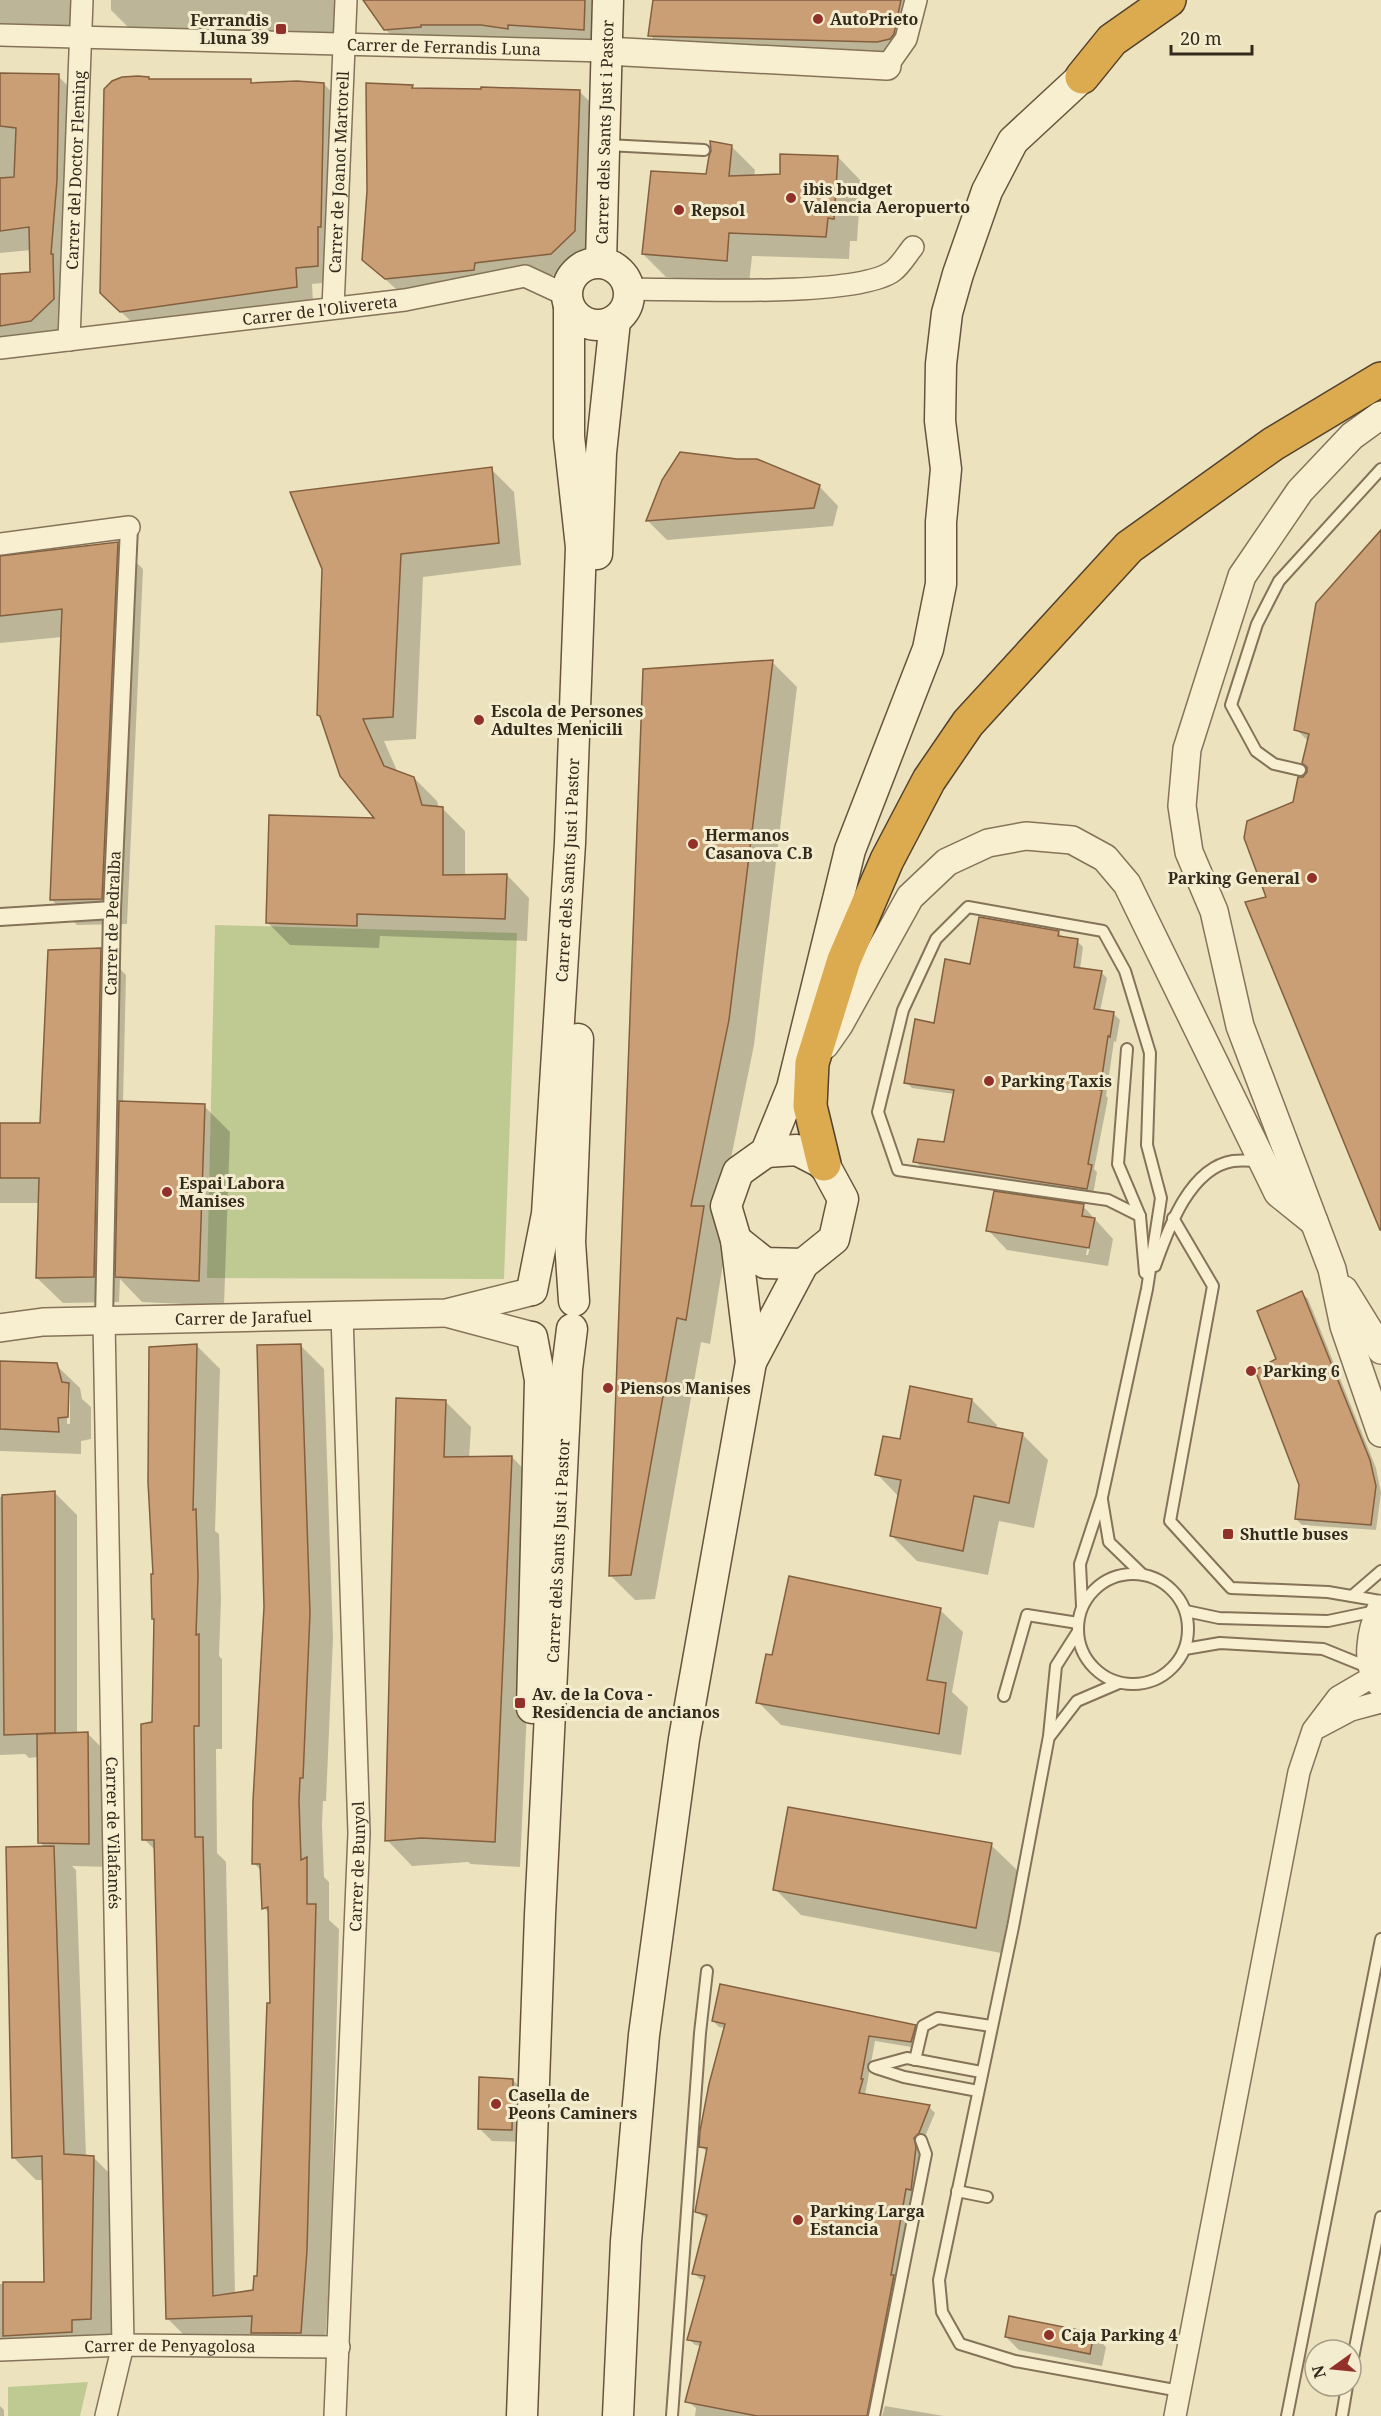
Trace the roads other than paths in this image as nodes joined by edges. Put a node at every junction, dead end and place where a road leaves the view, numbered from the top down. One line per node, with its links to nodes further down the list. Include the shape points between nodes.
1 (82, 0): 7 (street, Carrer del Doctor Fleming)
2 (346, 0): 8 (street, Carrer de Joanot Martorell)
3 (608, 0): 9 (main road, Carrer dels Sants Just i Pastor)
4 (916, 0): 10 (street, via 906,39)
5 (1168, 0): 11 (highway, via 1112,40)
6 (0, 34): 7 (street, Carrer de Ferrandis Luna)
7 (80, 37): 8 (street, Carrer de Ferrandis Luna); 20 (street, Carrer del Doctor Fleming)
8 (345, 44): 9 (street, Carrer de Ferrandis Luna); 18 (street, Carrer de Joanot Martorell)
9 (606, 51): 10 (street, Carrer de Ferrandis Luna); 12 (main road, Carrer dels Sants Just i Pastor)
10 (887, 66)
11 (1082, 77): 32 (main road, via 1013,141 987,191 970,236 948,313 941,375 940,421 946,469 941,584 928,649 850,850 792,1088)
12 (604, 145): 13 (lane); 15 (main road, Carrer dels Sants Just i Pastor)
13 (704, 150)
14 (913, 247): 16 (street, via 892,272 854,284 797,289)
15 (601, 262): 16 (main road, via 619,271); 17 (main road, via 581,267 572,275 567,285)
16 (629, 289): 19 (main road, via 627,307)
17 (567, 301): 18 (street, Carrer de l'Olivereta, via 525,276 405,300); 19 (main road, via 580,320 588,324); 42 (main road, Carrer dels Sants Just i Pastor, via 569,436 581,547 570,843 547,1214)
18 (333, 308): 20 (street, Carrer de l'Olivereta)
19 (615, 321): 46 (main road, Carrer dels Sants Just i Pastor, via 600,465 570,1242)
20 (69, 340): 21 (street, Carrer de l'Olivereta)
21 (0, 348)
22 (1381, 379): 31 (highway, via 1273,444 1129,547 968,723 929,780 886,860 844,960)
23 (1381, 415): 37 (street, via 1352,436 1300,491 1242,576 1186,749 1182,806 1189,852 1214,910 1240,1026)
24 (1381, 469): 27 (lane, via 1280,581 1257,624 1231,705 1256,750 1274,764)
25 (129, 527): 26 (street); 28 (street, Carrer de Pedralba)
26 (0, 544)
27 (1300, 770)
28 (112, 910): 29 (street); 47 (street, Carrer de Pedralba)
29 (0, 917)
30 (1127, 1049): 35 (lane, via 1118,1164)
31 (812, 1063): 33 (street, via 839,1025 910,897 946,862 988,843 1026,836 1072,840 1105,858 1127,884); 34 (highway, via 810,1106)
32 (766, 1152): 34 (main road, via 797,1150); 38 (main road, via 738,1172 726,1206)
33 (1263, 1161): 36 (lane, via 1231,1161 1204,1175); 37 (street, via 1278,1193)
34 (824, 1164): 39 (main road, via 843,1199 834,1239)
35 (1140, 1216): 41 (lane); 41 (lane, via 1108,1200 898,1170 878,1112 900,1020 936,939 968,908 1102,930 1125,971 1150,1053 1147,1145 1161,1198)
36 (1173, 1218): 41 (lane); 59 (lane, via 1213,1286 1170,1521 1231,1588)
37 (1315, 1223): 40 (street)
38 (736, 1240): 39 (main road, via 765,1263); 52 (main road)
39 (803, 1264): 52 (main road)
40 (1332, 1269): 51 (street); 53 (street)
41 (1147, 1288): 56 (lane)
42 (531, 1291): 44 (street, Carrer de Jarafuel); 46 (main road, via 551,1285 560,1288); 50 (main road, via 524,1299 520,1318)
43 (0, 1311): 48 (street, Carrer de Jarafuel)
44 (446, 1313): 45 (street, Carrer de Jarafuel); 50 (street, Carrer de Jarafuel)
45 (342, 1315): 47 (street, Carrer de Jarafuel); 84 (street, Carrer de Bunyol, via 359,1833)
46 (573, 1315): 50 (main road, via 558,1340 540,1341); 71 (main road, Carrer dels Sants Just i Pastor, via 567,1369)
47 (104, 1321): 48 (street, Carrer de Jarafuel); 83 (street, Carrer de Vilafamés)
48 (43, 1322): 49 (street, Carrer de Jarafuel)
49 (0, 1328)
50 (531, 1336): 71 (main road, Carrer dels Sants Just i Pastor, via 540,1380 532,1707)
51 (1381, 1350)
52 (751, 1362): 91 (main road, via 684,1738 644,2035 626,2241)
53 (1359, 1371): 54 (street); 55 (street)
54 (1381, 1403)
55 (1381, 1433)
56 (1102, 1497): 58 (lane, via 1108,1542); 60 (lane, via 1080,1564)
57 (1381, 1571): 59 (lane)
58 (1142, 1574): 60 (lane, via 1118,1575 1096,1587); 62 (lane, via 1169,1586)
59 (1352, 1596): 61 (lane)
60 (1082, 1606): 63 (lane)
61 (1381, 1607): 62 (lane, via 1328,1621 1219,1618); 65 (street, via 1371,1637)
62 (1186, 1611): 64 (lane, via 1189,1630)
63 (1077, 1628): 66 (lane, via 1084,1655 1098,1673); 67 (lane, via 1027,1615); 70 (lane, via 1056,1666)
64 (1185, 1649): 65 (lane, via 1220,1643 1323,1649); 66 (lane, via 1170,1671 1146,1684)
65 (1376, 1677): 69 (street, via 1338,1697)
66 (1119, 1683): 70 (lane, via 1077,1701)
67 (1004, 1696)
68 (1381, 1702): 69 (street, via 1351,1710)
69 (1313, 1730): 86 (street, via 1299,1772)
70 (1049, 1736): 74 (lane)
71 (540, 1915): 90 (main road)
72 (1381, 1939): 95 (lane)
73 (707, 1971): 92 (lane)
74 (991, 2026): 75 (lane, via 938,2018 923,2026); 76 (lane)
75 (915, 2060): 76 (lane); 77 (lane, via 907,2058 874,2067)
76 (981, 2072): 77 (lane)
77 (978, 2091): 79 (lane)
78 (921, 2140): 93 (lane, via 926,2154)
79 (957, 2191): 80 (lane); 86 (lane, via 939,2280 942,2313 960,2344 1016,2361)
80 (987, 2197)
81 (1381, 2217): 82 (lane)
82 (1357, 2338)
83 (123, 2345): 84 (street, Carrer de Penyagolosa); 85 (street, Carrer de Penyagolosa); 88 (street, Carrer de Vilafamés)
84 (339, 2347): 89 (street, Carrer de Bunyol)
85 (0, 2350)
86 (1180, 2391): 94 (street)
87 (1345, 2398): 96 (lane)
88 (106, 2416)
89 (335, 2416)
90 (522, 2416)
91 (618, 2416)
92 (672, 2416)
93 (874, 2416)
94 (1175, 2416)
95 (1287, 2416)
96 (1342, 2416)

